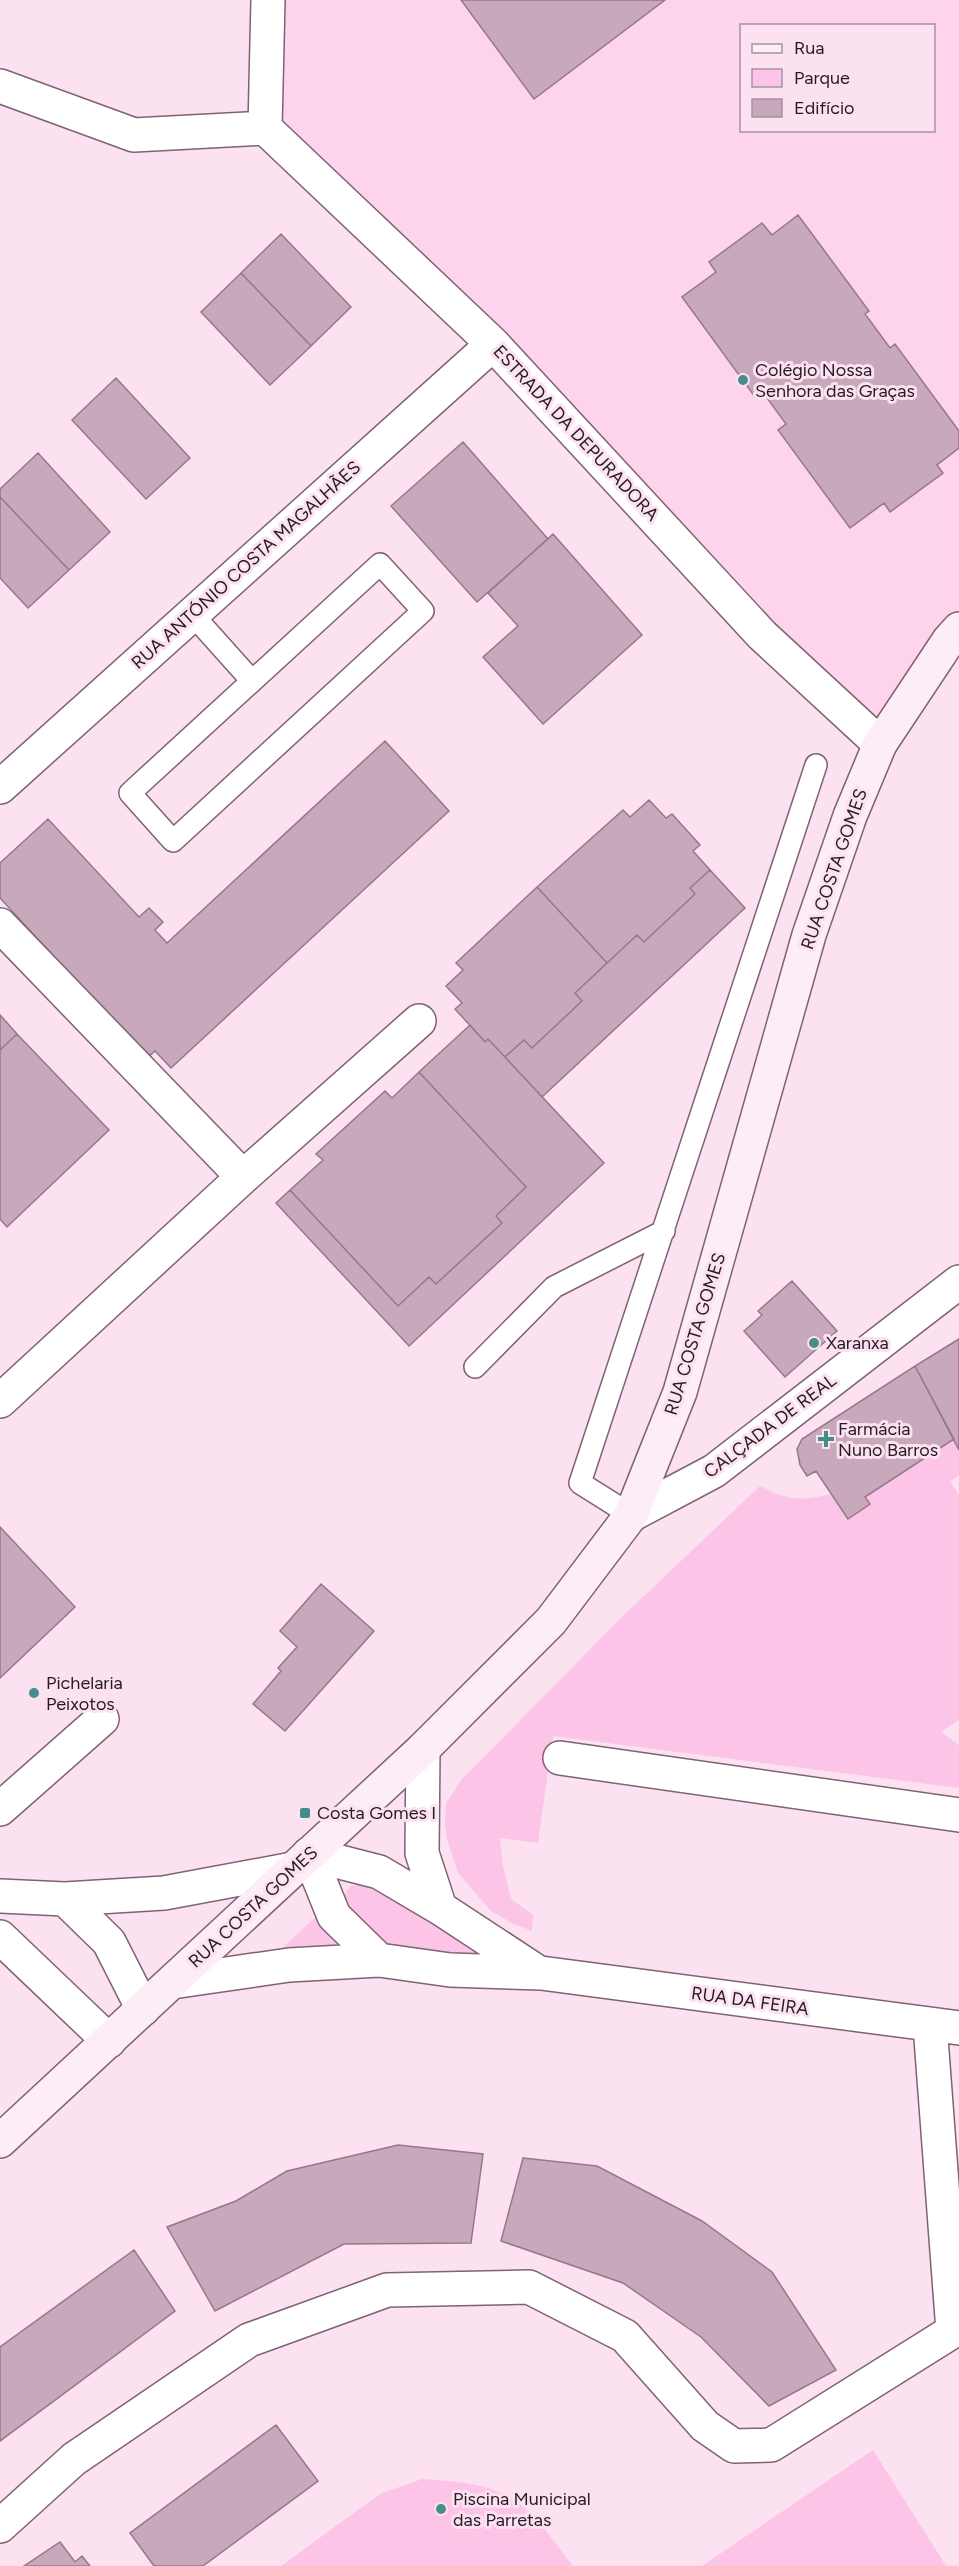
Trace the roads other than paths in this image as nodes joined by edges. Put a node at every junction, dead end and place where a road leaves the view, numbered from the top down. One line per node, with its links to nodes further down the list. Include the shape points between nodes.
1 (268, 0): 3 (street)
2 (0, 86): 3 (street, via 134,135)
3 (265, 128): 4 (street, ESTRADA DA DEPURADORA)
4 (493, 344): 5 (street, RUA ANTÓNIO COSTA MAGALHÃES); 8 (street, ESTRADA DA DEPURADORA, via 762,635)
5 (192, 614): 7 (lane); 10 (street, RUA ANTÓNIO COSTA MAGALHÃES)
6 (955, 637): 8 (street, RUA COSTA GOMES)
7 (252, 681): 7 (lane, via 130,793 173,841 423,611 380,564)
8 (880, 744): 18 (street, RUA COSTA GOMES, via 809,934 680,1392)
9 (816, 765): 14 (lane)
10 (0, 787)
11 (0, 926): 13 (street)
12 (419, 1021): 13 (street)
13 (243, 1177): 17 (street)
14 (664, 1231): 16 (lane, via 554,1287); 18 (lane, via 580,1483)
15 (959, 1282): 18 (street, CALÇADA DE REAL, via 714,1471)
16 (475, 1367)
17 (0, 1401)
18 (631, 1515): 20 (street, RUA COSTA GOMES, via 551,1621)
19 (102, 1719): 22 (street)
20 (423, 1749): 24 (street, RUA COSTA GOMES); 27 (street, via 422,1853)
21 (560, 1758): 23 (street)
22 (0, 1809)
23 (959, 1815)
24 (301, 1862): 26 (street, via 164,1893); 27 (street, RUA DA FEIRA, via 379,1872); 29 (street, via 333,1916); 31 (street, RUA COSTA GOMES)
25 (0, 1896): 26 (street)
26 (65, 1899): 32 (street, via 109,1942)
27 (440, 1908): 30 (street, RUA DA FEIRA)
28 (0, 1937): 34 (street)
29 (379, 1960): 30 (street, RUA DA FEIRA, via 450,1970); 31 (street, RUA DA FEIRA, via 289,1965)
30 (541, 1974): 33 (street, RUA DA FEIRA)
31 (172, 1982): 32 (street, RUA COSTA GOMES)
32 (143, 2009): 34 (street, RUA COSTA GOMES)
33 (944, 2027): 36 (street)
34 (109, 2041): 35 (street, RUA COSTA GOMES)
35 (0, 2141)
36 (956, 2336): 37 (street, via 771,2445 734,2446 705,2426 625,2336 529,2287 387,2290 249,2340 74,2459)
37 (0, 2526)

